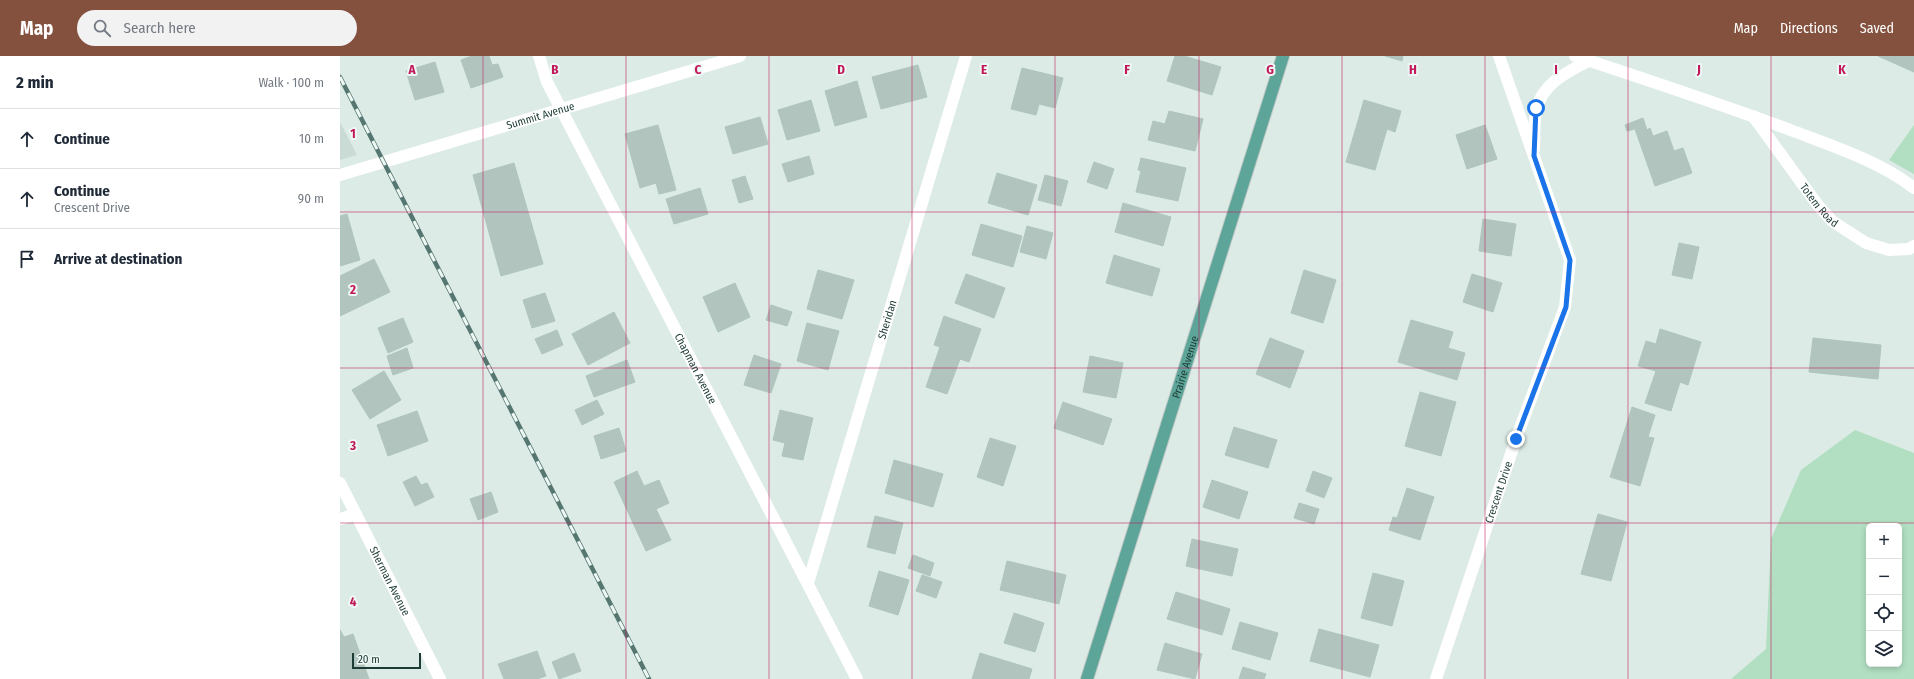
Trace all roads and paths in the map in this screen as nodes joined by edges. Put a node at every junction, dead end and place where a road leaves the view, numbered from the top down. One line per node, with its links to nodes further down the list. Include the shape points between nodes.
1 (539, 56): 8 (street, Chapman Avenue, via 547,82)
2 (740, 56): 8 (street, Summit Avenue)
3 (966, 56): 17 (street, Sheridan)
4 (1283, 56): 20 (main road, Prairie Avenue)
5 (1499, 56): 10 (street, Crescent Drive)
6 (1575, 56): 7 (street)
7 (1588, 61): 9 (street); 10 (street, via 1562,76 1545,90 1536,108)
8 (561, 109): 11 (street, Summit Avenue); 17 (street, Chapman Avenue)
9 (1753, 116): 12 (street, via 1824,142 1878,166 1898,175); 13 (street, Totem Road, via 1832,221 1866,243 1889,250 1909,250)
10 (1534, 156): 21 (street, Crescent Drive, via 1570,260 1566,307 1516,439)
11 (340, 175)
12 (1914, 188)
13 (1914, 246)
14 (340, 483): 15 (street, Sherman Avenue)
15 (356, 514): 16 (street); 18 (street, Sherman Avenue)
16 (340, 518)
17 (808, 583): 19 (street, Chapman Avenue)
18 (440, 679)
19 (857, 679)
20 (1087, 679)
21 (1436, 679)

